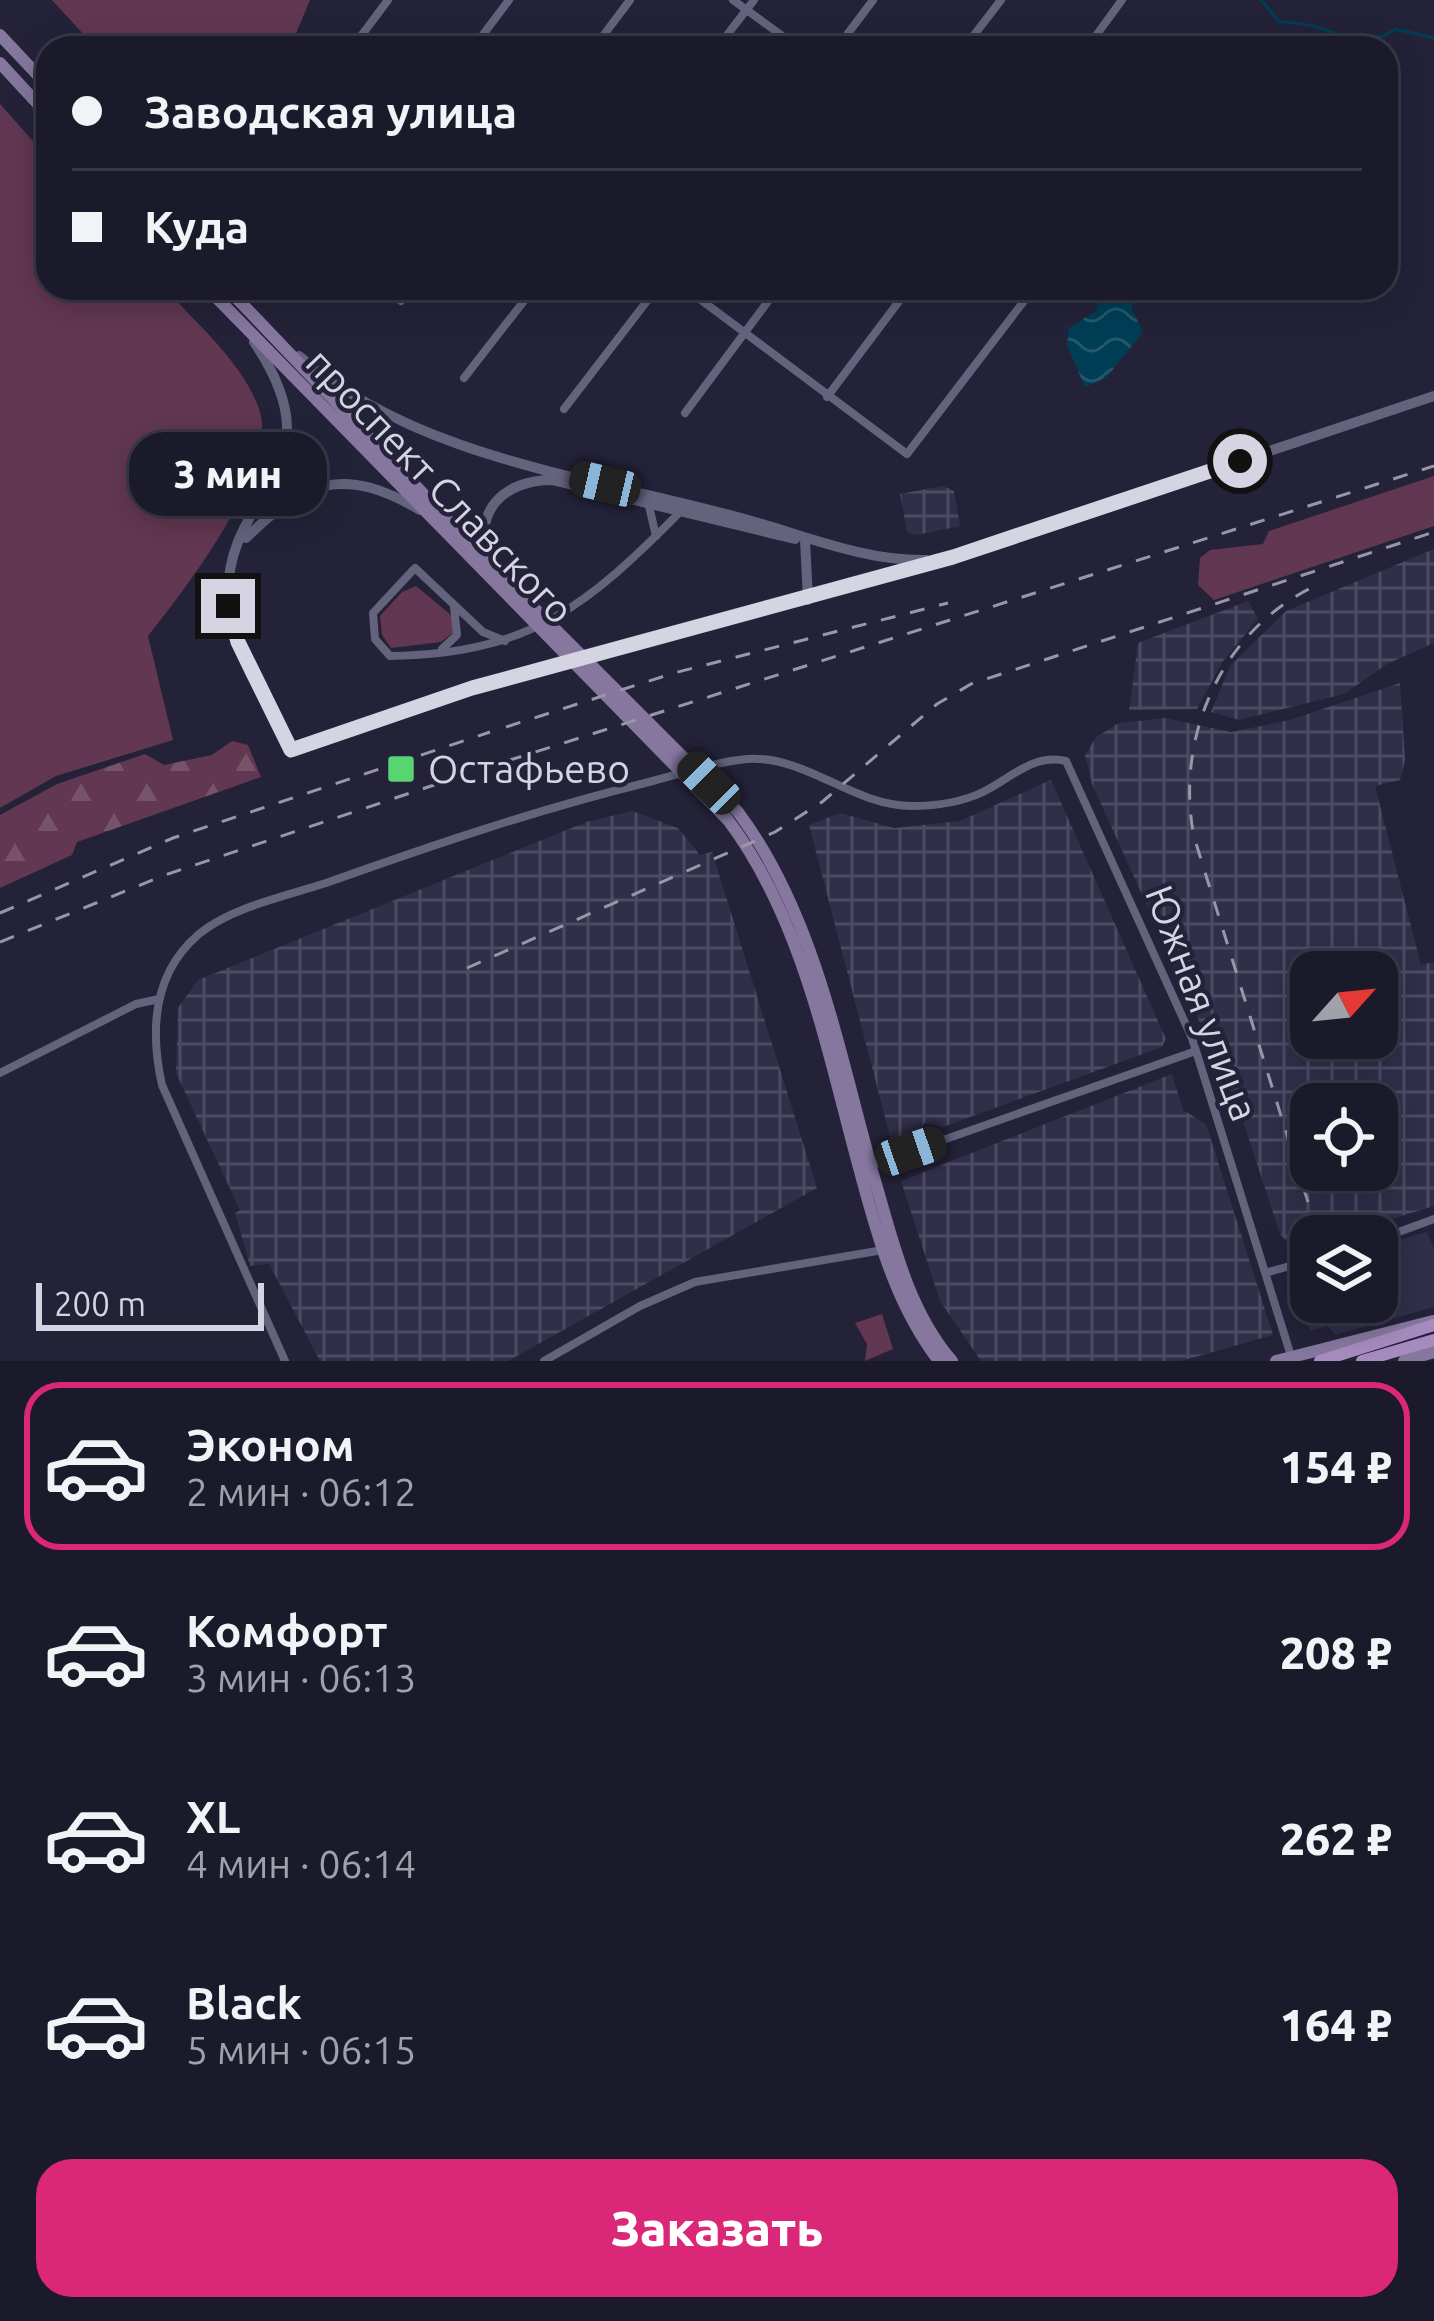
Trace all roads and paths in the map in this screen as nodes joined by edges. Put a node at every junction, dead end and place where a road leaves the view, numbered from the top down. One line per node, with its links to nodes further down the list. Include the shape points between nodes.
1 (388, 0): 11 (street)
2 (509, 0): 12 (street)
3 (630, 0): 13 (street)
4 (733, 0): 9 (street)
5 (754, 0): 9 (street)
6 (873, 0): 16 (street)
7 (1001, 0): 17 (street)
8 (1122, 0): 18 (street)
9 (746, 10): 14 (street); 15 (street)
10 (0, 35): 20 (main road)
11 (365, 36)
12 (482, 36)
13 (603, 36)
14 (726, 36)
15 (782, 36)
16 (845, 36)
17 (973, 36)
18 (1096, 36)
19 (0, 63): 21 (main road)
20 (36, 73)
21 (36, 102)
22 (222, 300): 30 (main road, проспект Славского)
23 (235, 300): 30 (main road, проспект Славского)
24 (525, 300): 32 (street)
25 (648, 300): 35 (street)
26 (701, 300): 31 (street)
27 (769, 300): 31 (street)
28 (900, 300): 33 (street)
29 (1025, 300): 33 (street, via 907,454)
30 (251, 324): 38 (street, via 321,375 418,427); 39 (main road, проспект Славского); 42 (street, via 288,421 271,489); 44 (main road, проспект Славского)
31 (744, 332): 33 (street); 36 (street)
32 (464, 378)
33 (827, 397)
34 (1434, 397): 43 (street)
35 (564, 409)
36 (686, 413)
37 (648, 504): 38 (street); 40 (street); 44 (street, via 552,480 517,484 487,513)
38 (683, 509): 40 (street); 41 (street)
39 (424, 512): 42 (street, via 370,486 318,486 277,508); 47 (main road, проспект Славского)
40 (656, 536): 48 (street, via 572,610)
41 (805, 540): 43 (street, via 908,560); 45 (street)
42 (240, 544): 45 (street, via 228,584 230,616 291,750 521,674)
43 (953, 557): 45 (street)
44 (493, 567): 47 (main road, проспект Славского)
45 (808, 600)
46 (452, 602): 48 (street); 49 (street, via 458,635); 49 (street, via 415,568 373,614 375,639 390,656)
47 (530, 612): 50 (main road, проспект Славского, via 738,812)
48 (505, 641): 49 (street)
49 (435, 653)
50 (758, 850): 54 (main road, проспект Славского, via 784,883); 57 (main road, проспект Славского, via 803,971)
51 (159, 999): 52 (street, Южная улица, via 200,933 568,802 742,759 794,764 852,792 910,806 962,799 1040,760 1066,760); 53 (street); 64 (street, via 162,1085)
52 (1196, 1051): 54 (street); 59 (street, Южная улица)
53 (0, 1073)
54 (870, 1165): 67 (main road, проспект Славского, via 910,1293)
55 (1434, 1219): 56 (street)
56 (1398, 1232)
57 (883, 1250): 65 (street, via 682,1287); 66 (main road, проспект Славского)
58 (1290, 1266): 59 (street)
59 (1265, 1273): 63 (street, Южная улица)
60 (1434, 1323): 63 (main road); 69 (main road)
61 (1434, 1340): 70 (main road)
62 (1434, 1352): 71 (main road)
63 (1291, 1356): 68 (main road)
64 (285, 1361)
65 (544, 1361)
66 (939, 1361)
67 (952, 1361)
68 (1276, 1361)
69 (1320, 1361)
70 (1362, 1361)
71 (1404, 1361)

